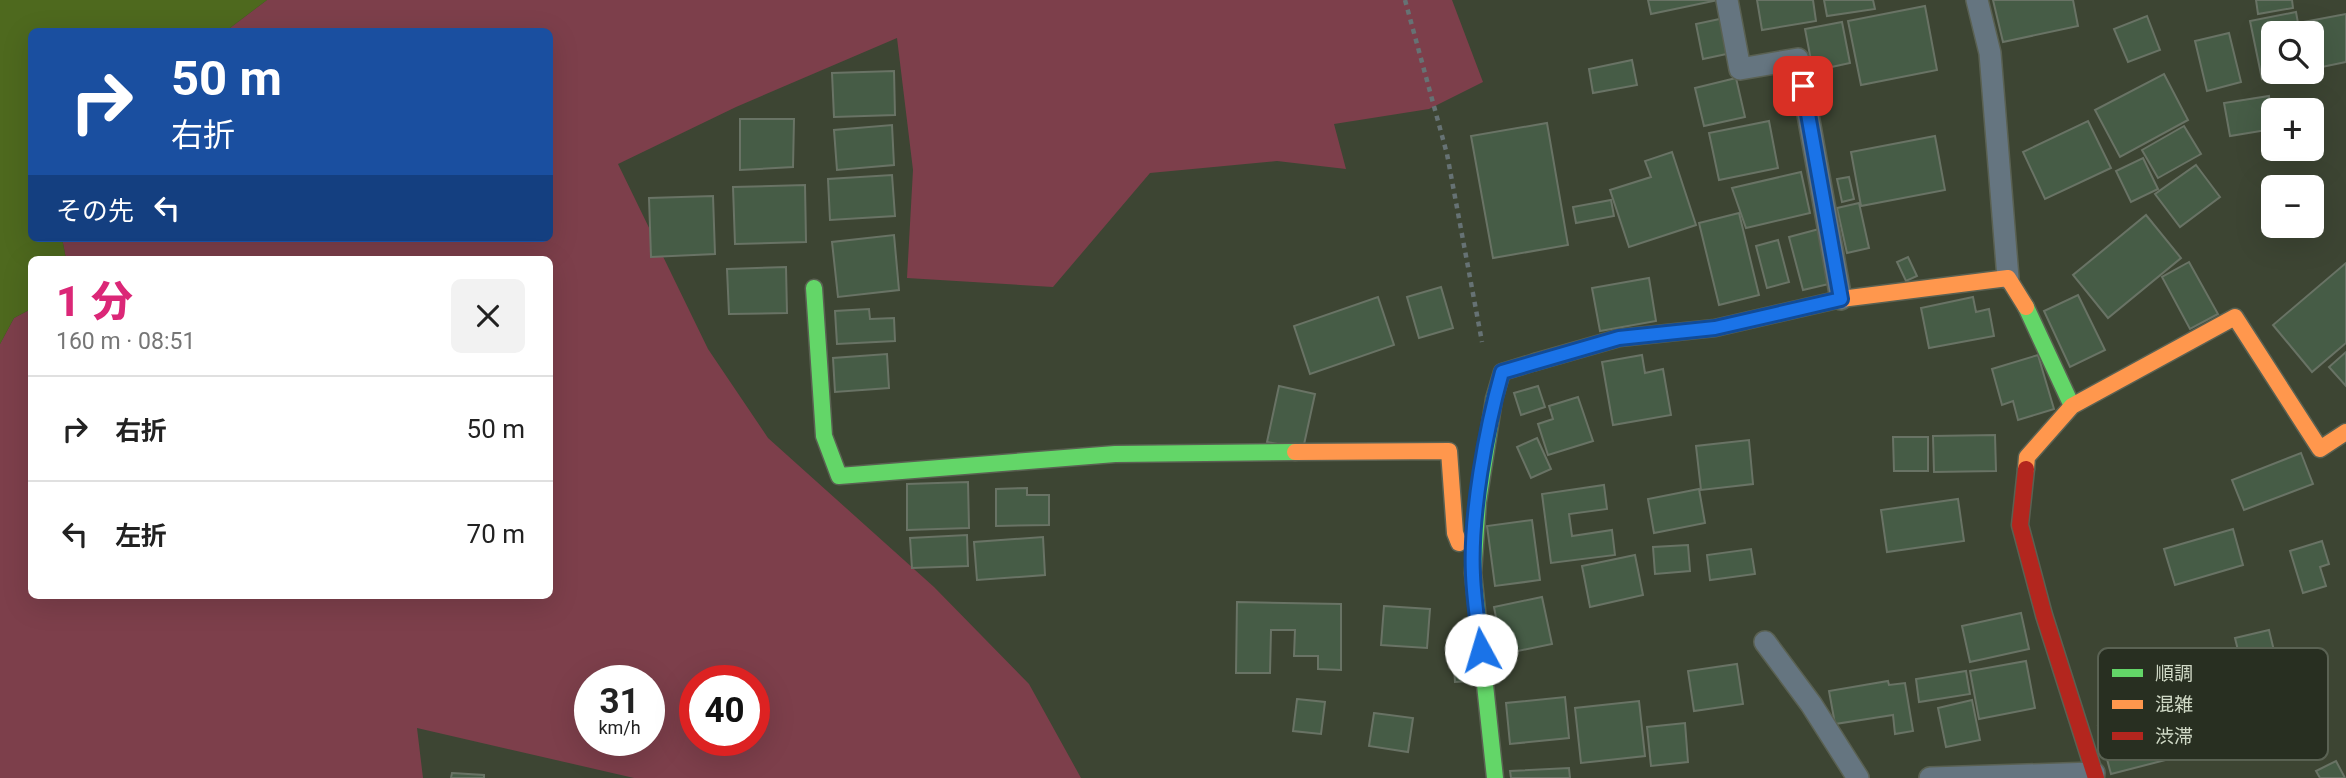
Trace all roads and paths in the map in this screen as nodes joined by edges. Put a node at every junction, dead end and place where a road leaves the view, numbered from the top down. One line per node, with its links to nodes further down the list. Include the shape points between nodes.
1 (1405, 0): 7 (path, via 1447,154 1480,340)
2 (1727, 0): 6 (lane, via 1740,69 1798,59)
3 (1977, 0): 4 (lane, via 1990,52)
4 (2008, 278): 6 (street); 8 (street, via 2032,316)
5 (814, 288): 10 (street, via 824,436 839,476 1115,454 1449,451 1455,533)
6 (1841, 299): 7 (street, via 1715,328 1619,338)
7 (1502, 372): 10 (street, via 1478,502)
8 (2072, 406): 9 (street, via 2235,317 2320,449); 12 (street, via 2028,457 2020,525)
9 (2346, 432)
10 (1472, 573): 13 (street)
11 (1765, 642): 14 (lane)
12 (2095, 776): 15 (lane)
13 (1495, 778)
14 (1858, 778)
15 (1930, 778)

